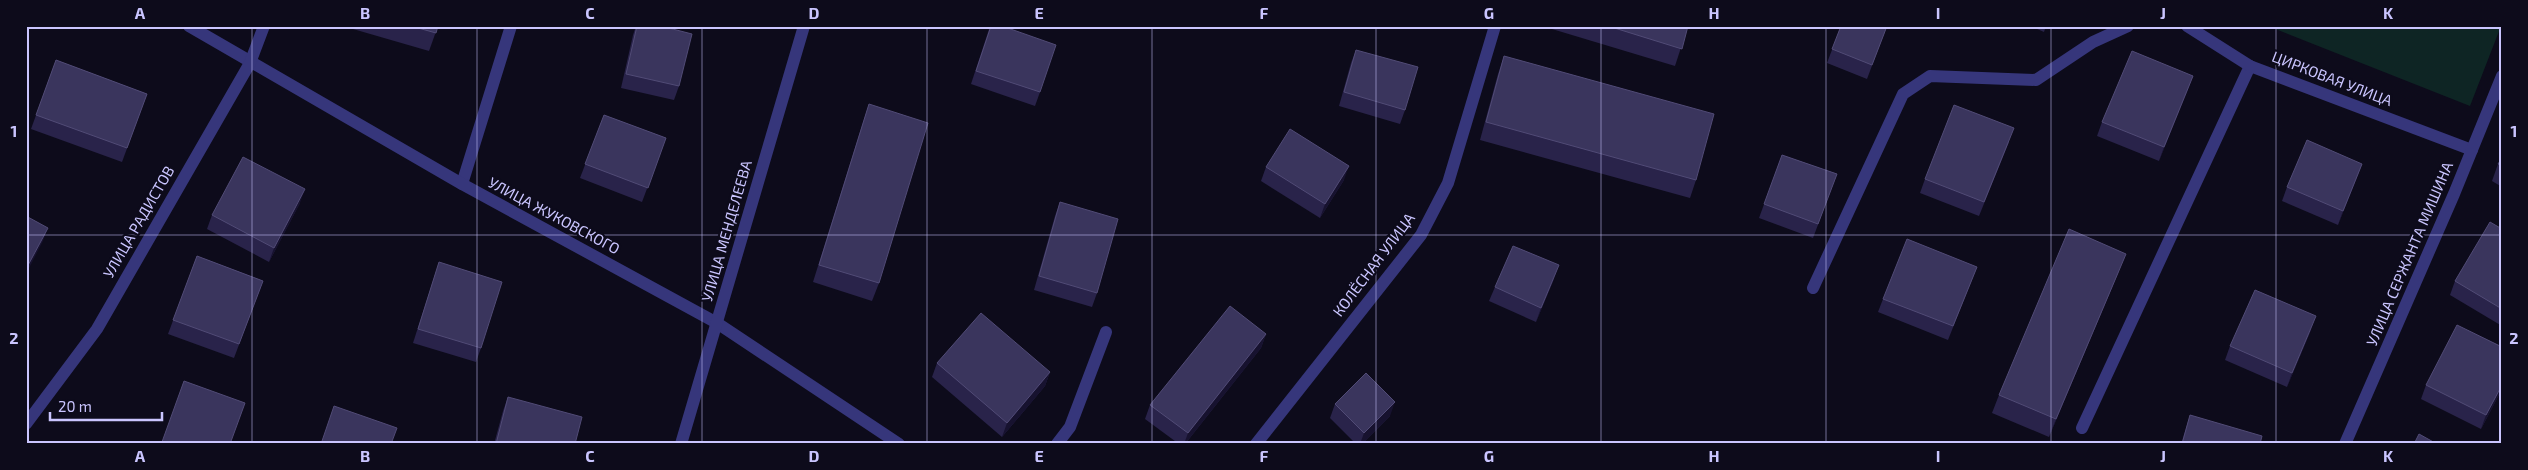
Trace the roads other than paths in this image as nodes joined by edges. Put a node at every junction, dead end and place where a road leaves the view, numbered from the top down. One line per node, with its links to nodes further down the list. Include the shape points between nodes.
1 (189, 26): 8 (street, УЛИЦА ЖУКОВСКОГО)
2 (264, 26): 8 (street, УЛИЦА РАДИСТОВ)
3 (511, 26): 12 (street)
4 (804, 26): 14 (street, УЛИЦА МЕНДЕЛЕЕВА)
5 (1495, 26): 21 (street, КОЛЁСНАЯ УЛИЦА, via 1448,183 1421,235)
6 (2128, 26): 13 (street, via 2093,42 2036,80 1930,76 1903,94)
7 (2187, 26): 9 (street, ЦИРКОВАЯ УЛИЦА)
8 (250, 63): 12 (street, УЛИЦА ЖУКОВСКОГО); 16 (street, УЛИЦА РАДИСТОВ, via 97,329)
9 (2250, 66): 11 (street, ЦИРКОВАЯ УЛИЦА); 17 (street)
10 (2502, 76): 11 (street, УЛИЦА СЕРЖАНТА МИШИНА)
11 (2472, 150): 22 (street, УЛИЦА СЕРЖАНТА МИШИНА)
12 (462, 184): 14 (street, УЛИЦА ЖУКОВСКОГО)
13 (1813, 288)
14 (717, 323): 18 (street, УЛИЦА МЕНДЕЛЕЕВА); 19 (street, УЛИЦА ЖУКОВСКОГО)
15 (1106, 332): 20 (street, via 1070,428)
16 (26, 424)
17 (2082, 428)
18 (681, 444)
19 (899, 444)
20 (1057, 444)
21 (1256, 444)
22 (2345, 444)

